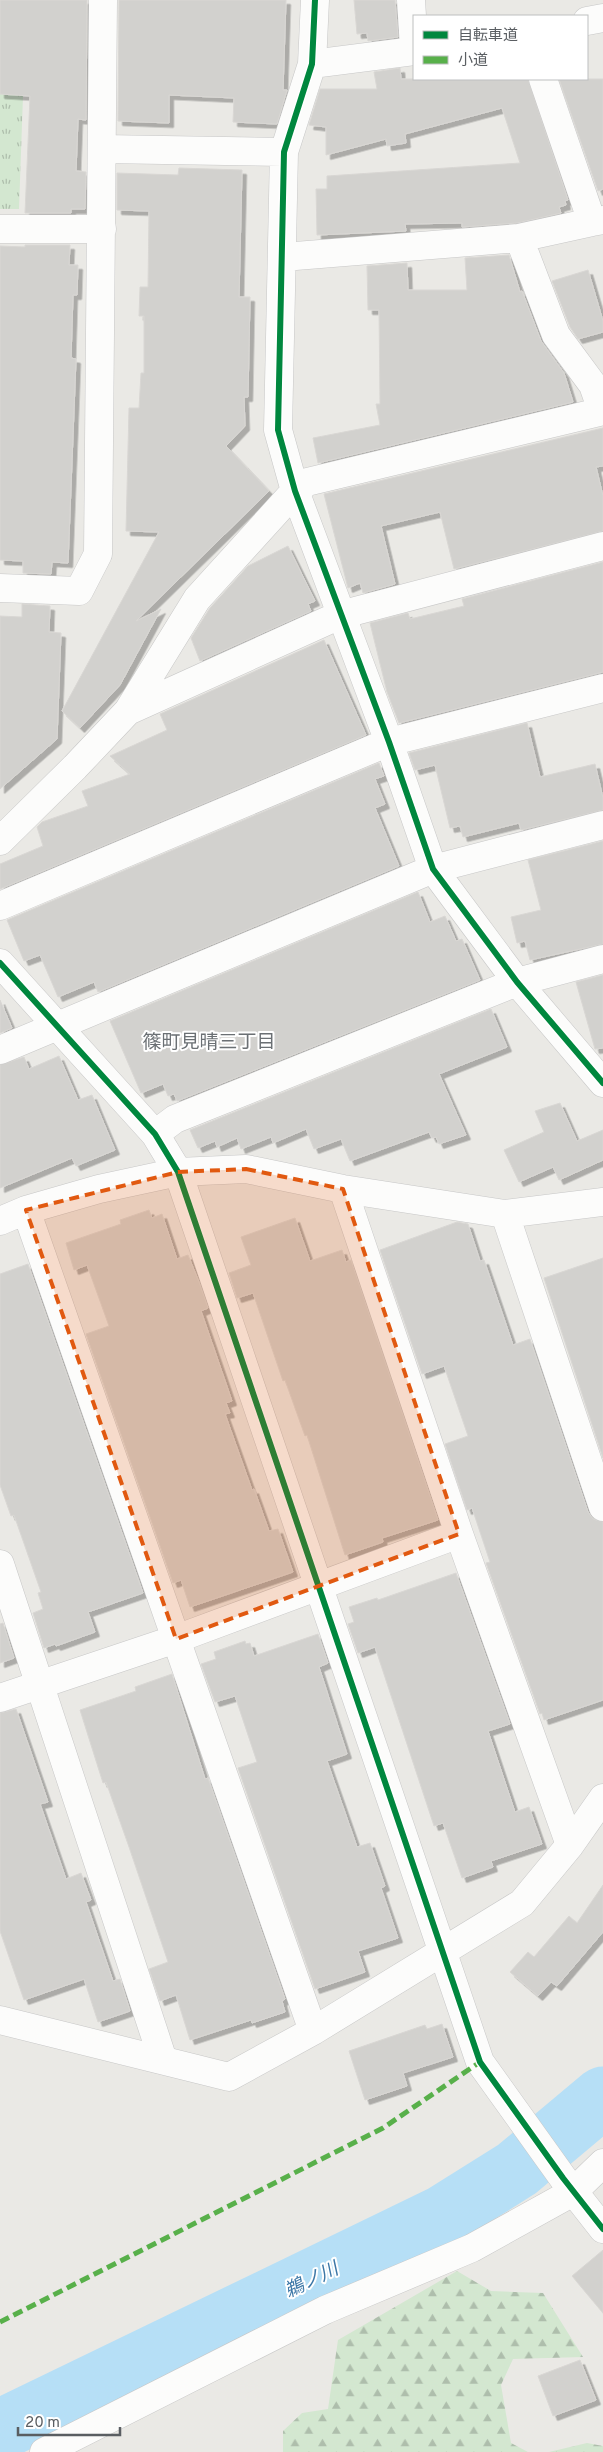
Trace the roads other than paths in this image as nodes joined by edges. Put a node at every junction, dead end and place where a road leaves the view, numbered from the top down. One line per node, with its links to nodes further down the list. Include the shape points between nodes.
1 (102, 0): 10 (street)
2 (315, 0): 8 (street)
3 (411, 0): 6 (street)
4 (603, 18): 5 (street)
5 (588, 21)
6 (413, 33)
7 (413, 49): 8 (street)
8 (312, 64): 11 (street)
9 (543, 80): 12 (street)
10 (102, 149): 11 (street); 14 (street)
11 (284, 152): 16 (street)
12 (597, 221): 15 (street)
13 (0, 229): 14 (street)
14 (102, 229): 20 (street, via 98,554 79,591)
15 (519, 238): 16 (street); 17 (street, via 556,335 593,385)
16 (283, 257): 18 (street, via 278,430)
17 (603, 411): 18 (street, via 307,482)
18 (295, 490): 21 (street); 23 (street, via 197,599)
19 (603, 546): 21 (street)
20 (0, 588)
21 (340, 614): 23 (street); 24 (street)
22 (603, 688): 24 (street)
23 (128, 711): 26 (street)
24 (389, 742): 27 (street); 28 (street)
25 (603, 824): 27 (street)
26 (0, 841)
27 (433, 869): 31 (street); 32 (street)
28 (0, 906)
29 (603, 959): 31 (street)
30 (0, 963): 32 (street)
31 (517, 982): 34 (street); 35 (street, via 175,1119)
32 (55, 1026): 33 (street); 35 (street)
33 (0, 1050)
34 (603, 1083)
35 (155, 1134): 36 (street)
36 (178, 1172): 37 (street, via 246,1169); 39 (street); 45 (street)
37 (343, 1189): 40 (street); 43 (street)
38 (603, 1202): 40 (street)
39 (26, 1210): 41 (street); 46 (street)
40 (506, 1214): 42 (street)
41 (0, 1222)
42 (603, 1507)
43 (459, 1534): 45 (street); 50 (street)
44 (0, 1564): 47 (street)
45 (318, 1588): 46 (street); 51 (street)
46 (176, 1639): 47 (street); 53 (street)
47 (41, 1683): 48 (street); 54 (street)
48 (0, 1698)
49 (603, 1798): 50 (street)
50 (570, 1845): 51 (street, via 522,1904)
51 (443, 1951): 53 (street); 56 (street, via 480,2062)
52 (1, 2018): 54 (street)
53 (313, 2031): 54 (street, via 229,2077)
54 (163, 2060)
55 (603, 2163): 56 (street)
56 (568, 2185): 57 (street); 58 (street, via 472,2248 325,2310)
57 (603, 2229)
58 (44, 2452)

